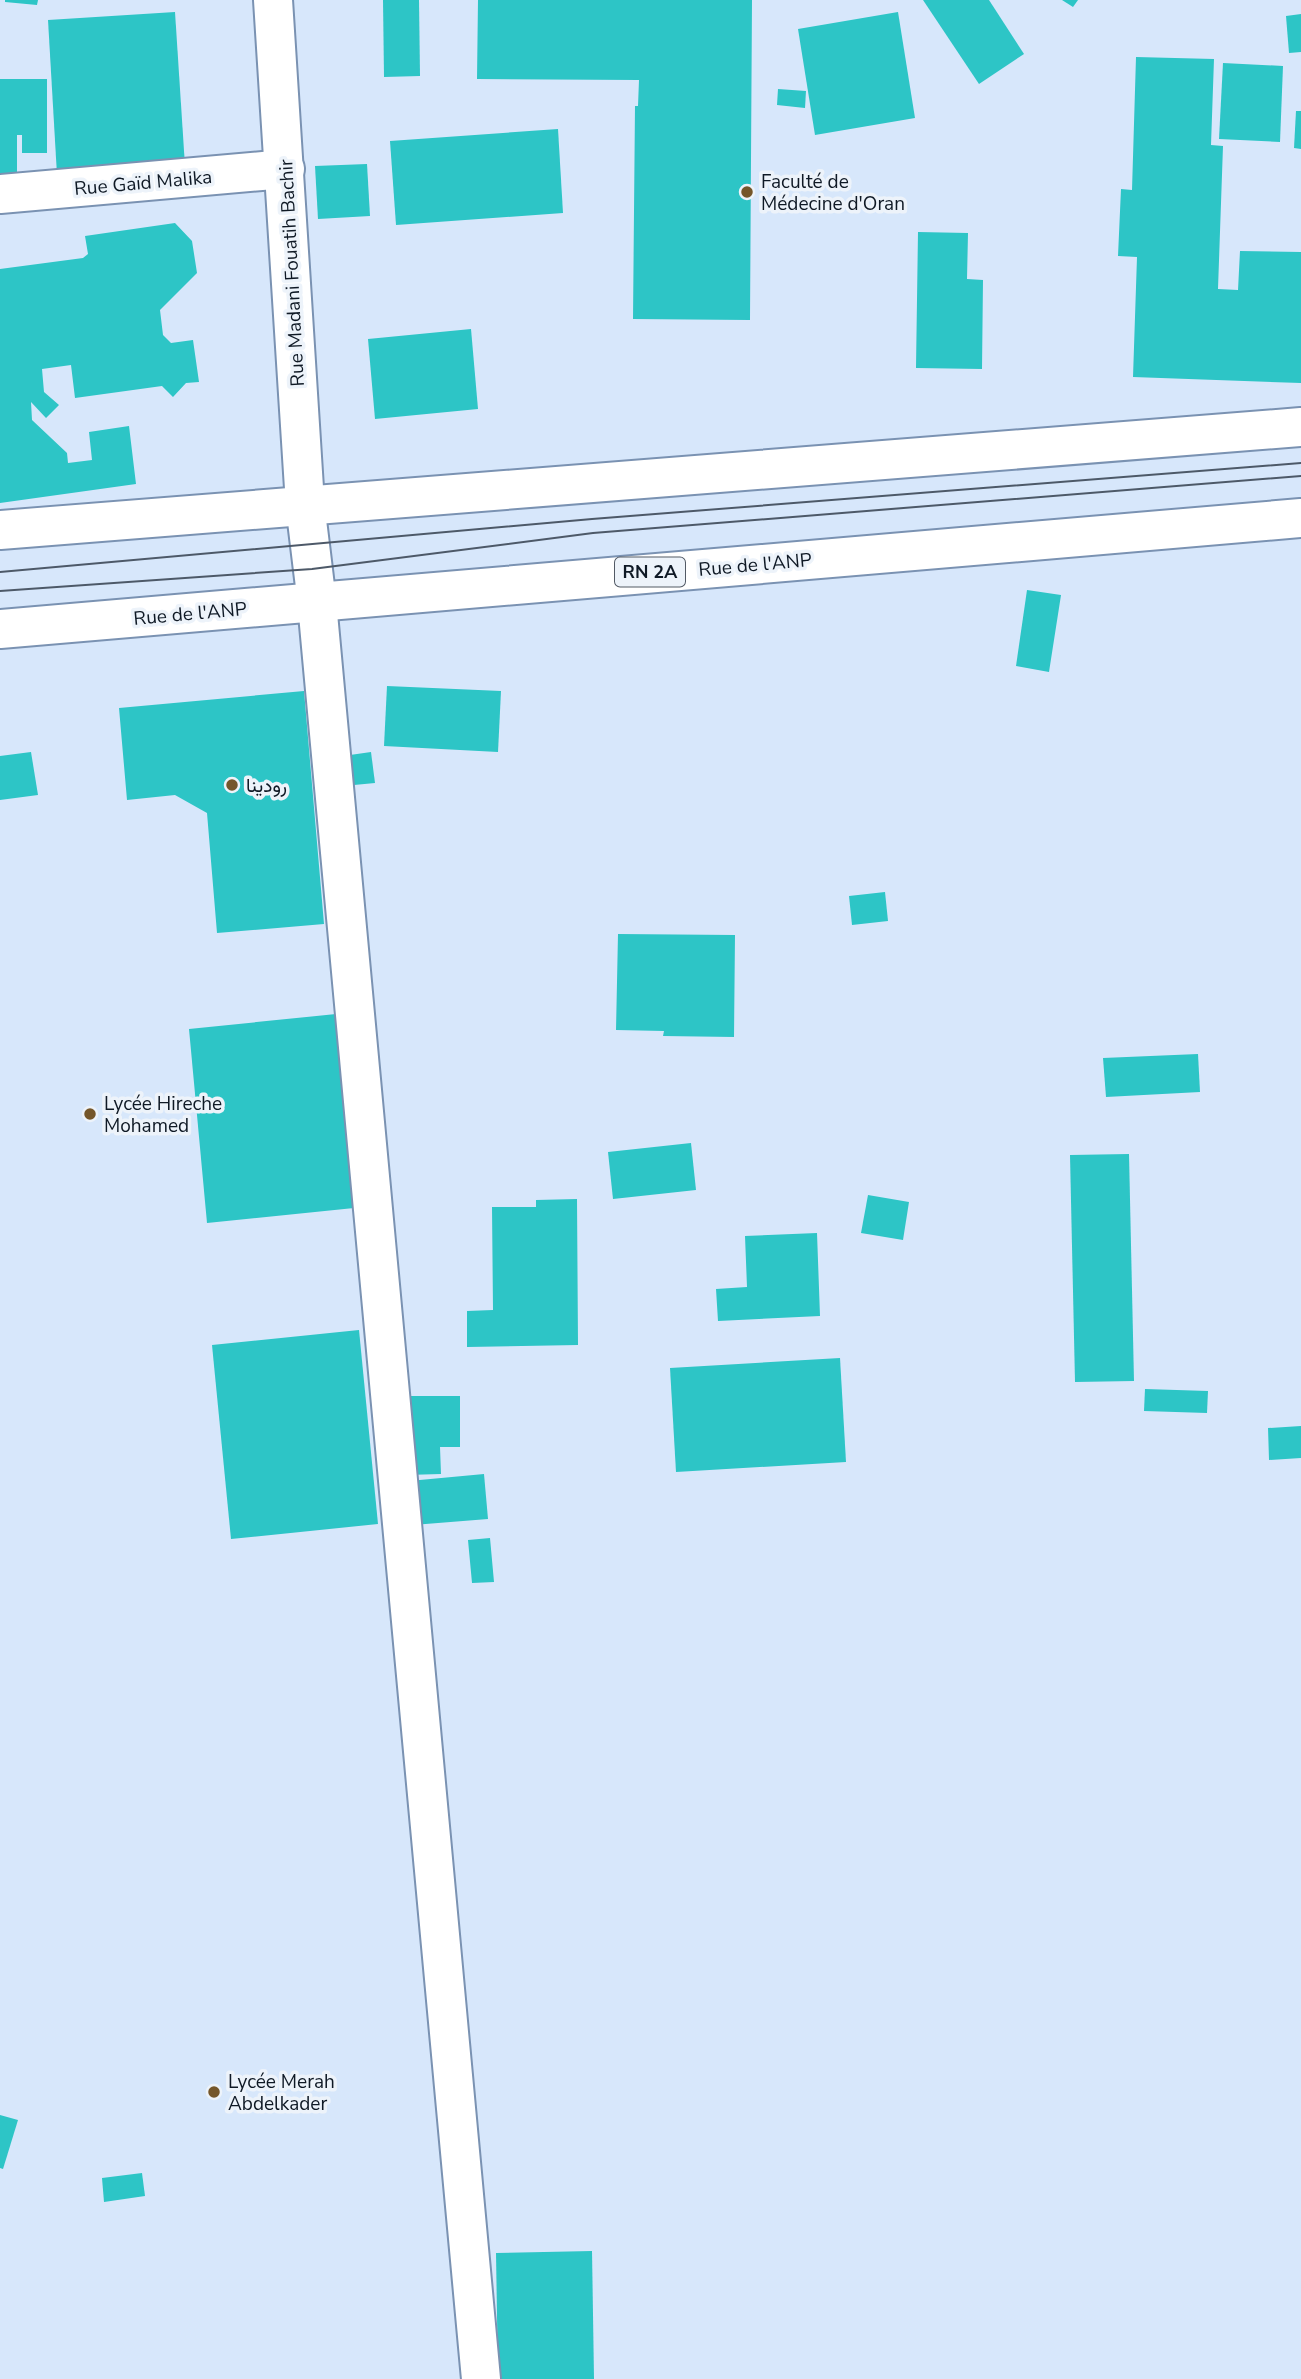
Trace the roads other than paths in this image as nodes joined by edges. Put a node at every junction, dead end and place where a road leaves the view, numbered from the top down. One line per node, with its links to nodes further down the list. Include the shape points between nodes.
1 (274, 0): 2 (street, Rue Madani Fouatih Bachir)
2 (285, 169): 3 (street, Rue Gaïd Malika); 5 (street, Rue Madani Fouatih Bachir)
3 (0, 194)
4 (1301, 427): 5 (street)
5 (305, 504): 7 (street); 8 (street, Rue Madani Fouatih Bachir)
6 (1301, 518): 8 (street, Rue de l'ANP / RN 2A)
7 (0, 530)
8 (317, 603): 9 (street, Rue de l'ANP / RN 2A); 10 (street, Rue Madani Fouatih Bachir)
9 (0, 629)
10 (481, 2379)

